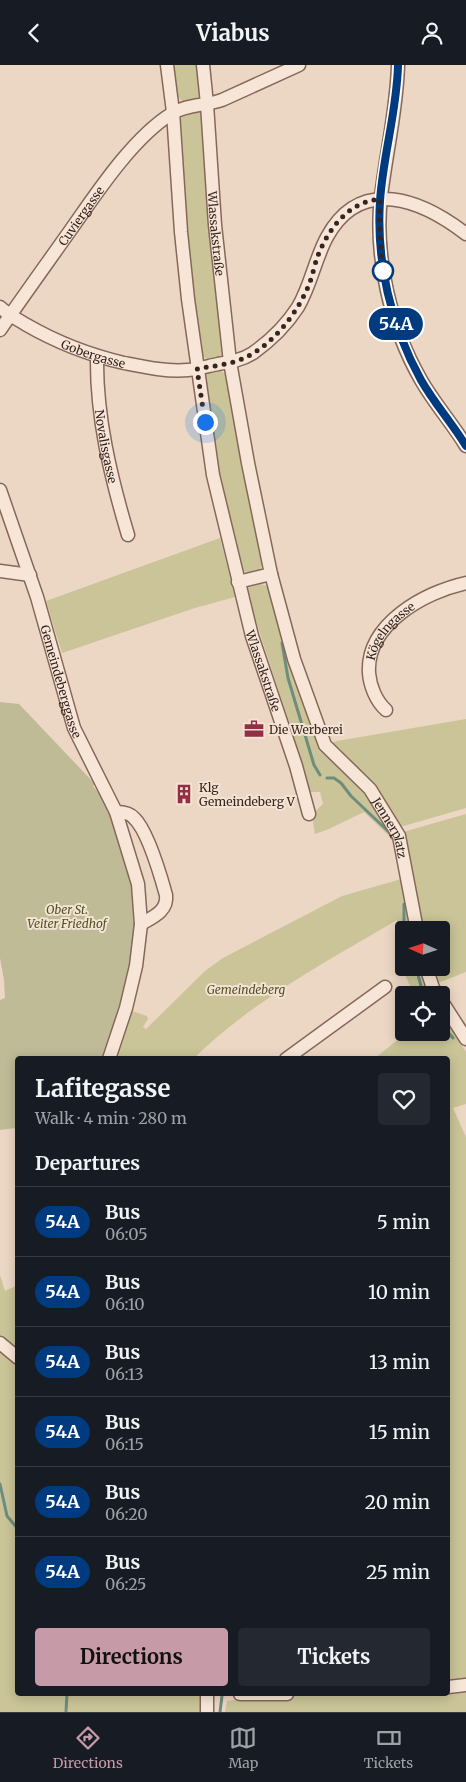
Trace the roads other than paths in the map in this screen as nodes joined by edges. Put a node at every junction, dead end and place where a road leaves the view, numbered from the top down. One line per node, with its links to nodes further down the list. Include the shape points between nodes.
1 (167, 65): 6 (street, Wlassakstraße)
2 (202, 65): 5 (street, Wlassakstraße)
3 (298, 65): 5 (street)
4 (398, 65): 7 (street, via 398,85)
5 (207, 104): 6 (street); 12 (street, Wlassakstraße, via 215,225)
6 (173, 113): 9 (street, Cuviergasse, via 154,126 124,159); 13 (street, Wlassakstraße, via 181,232)
7 (380, 199): 8 (street, via 419,206); 12 (street, via 354,207 340,218 318,256 308,287 280,330 253,353); 14 (street, via 383,271 396,323 421,380)
8 (466, 234)
9 (5, 311): 10 (street, Cuviergasse); 11 (street, Gobergasse, via 47,336)
10 (0, 330)
11 (96, 356): 13 (street, Gobergasse, via 151,367); 16 (street, Novalisgasse, via 100,412 117,498)
12 (230, 362): 13 (street); 19 (street, Wlassakstraße)
13 (197, 369): 20 (street, Wlassakstraße, via 213,475)
14 (466, 446)
15 (0, 489): 18 (street, Gemeindeberggasse)
16 (128, 535)
17 (0, 571): 18 (street)
18 (30, 575): 24 (street, Gemeindeberggasse, via 74,728)
19 (271, 575): 20 (street); 23 (street, Wlassakstraße, via 294,659)
20 (238, 582): 25 (street, Wlassakstraße)
21 (466, 583): 22 (street, Kögelngasse, via 442,590 414,605 380,634 370,656 370,680)
22 (386, 710)
23 (325, 745): 26 (street, Jennerplatz, via 370,789 397,831)
24 (116, 812): 27 (street, Gemeindeberggasse, via 138,884); 27 (street, via 131,815 139,824 166,895 163,909)
25 (309, 815)
26 (415, 921)
27 (142, 924): 31 (street, Gemeindeberggasse, via 126,1008)
28 (385, 987): 32 (street)
29 (450, 1014): 30 (street)
30 (466, 1039)
31 (110, 1056)
32 (290, 1056)
33 (0, 1343): 34 (street)
34 (15, 1356)
35 (466, 1685): 36 (street)
36 (450, 1687)
37 (208, 1696): 38 (street)
38 (207, 1712)

